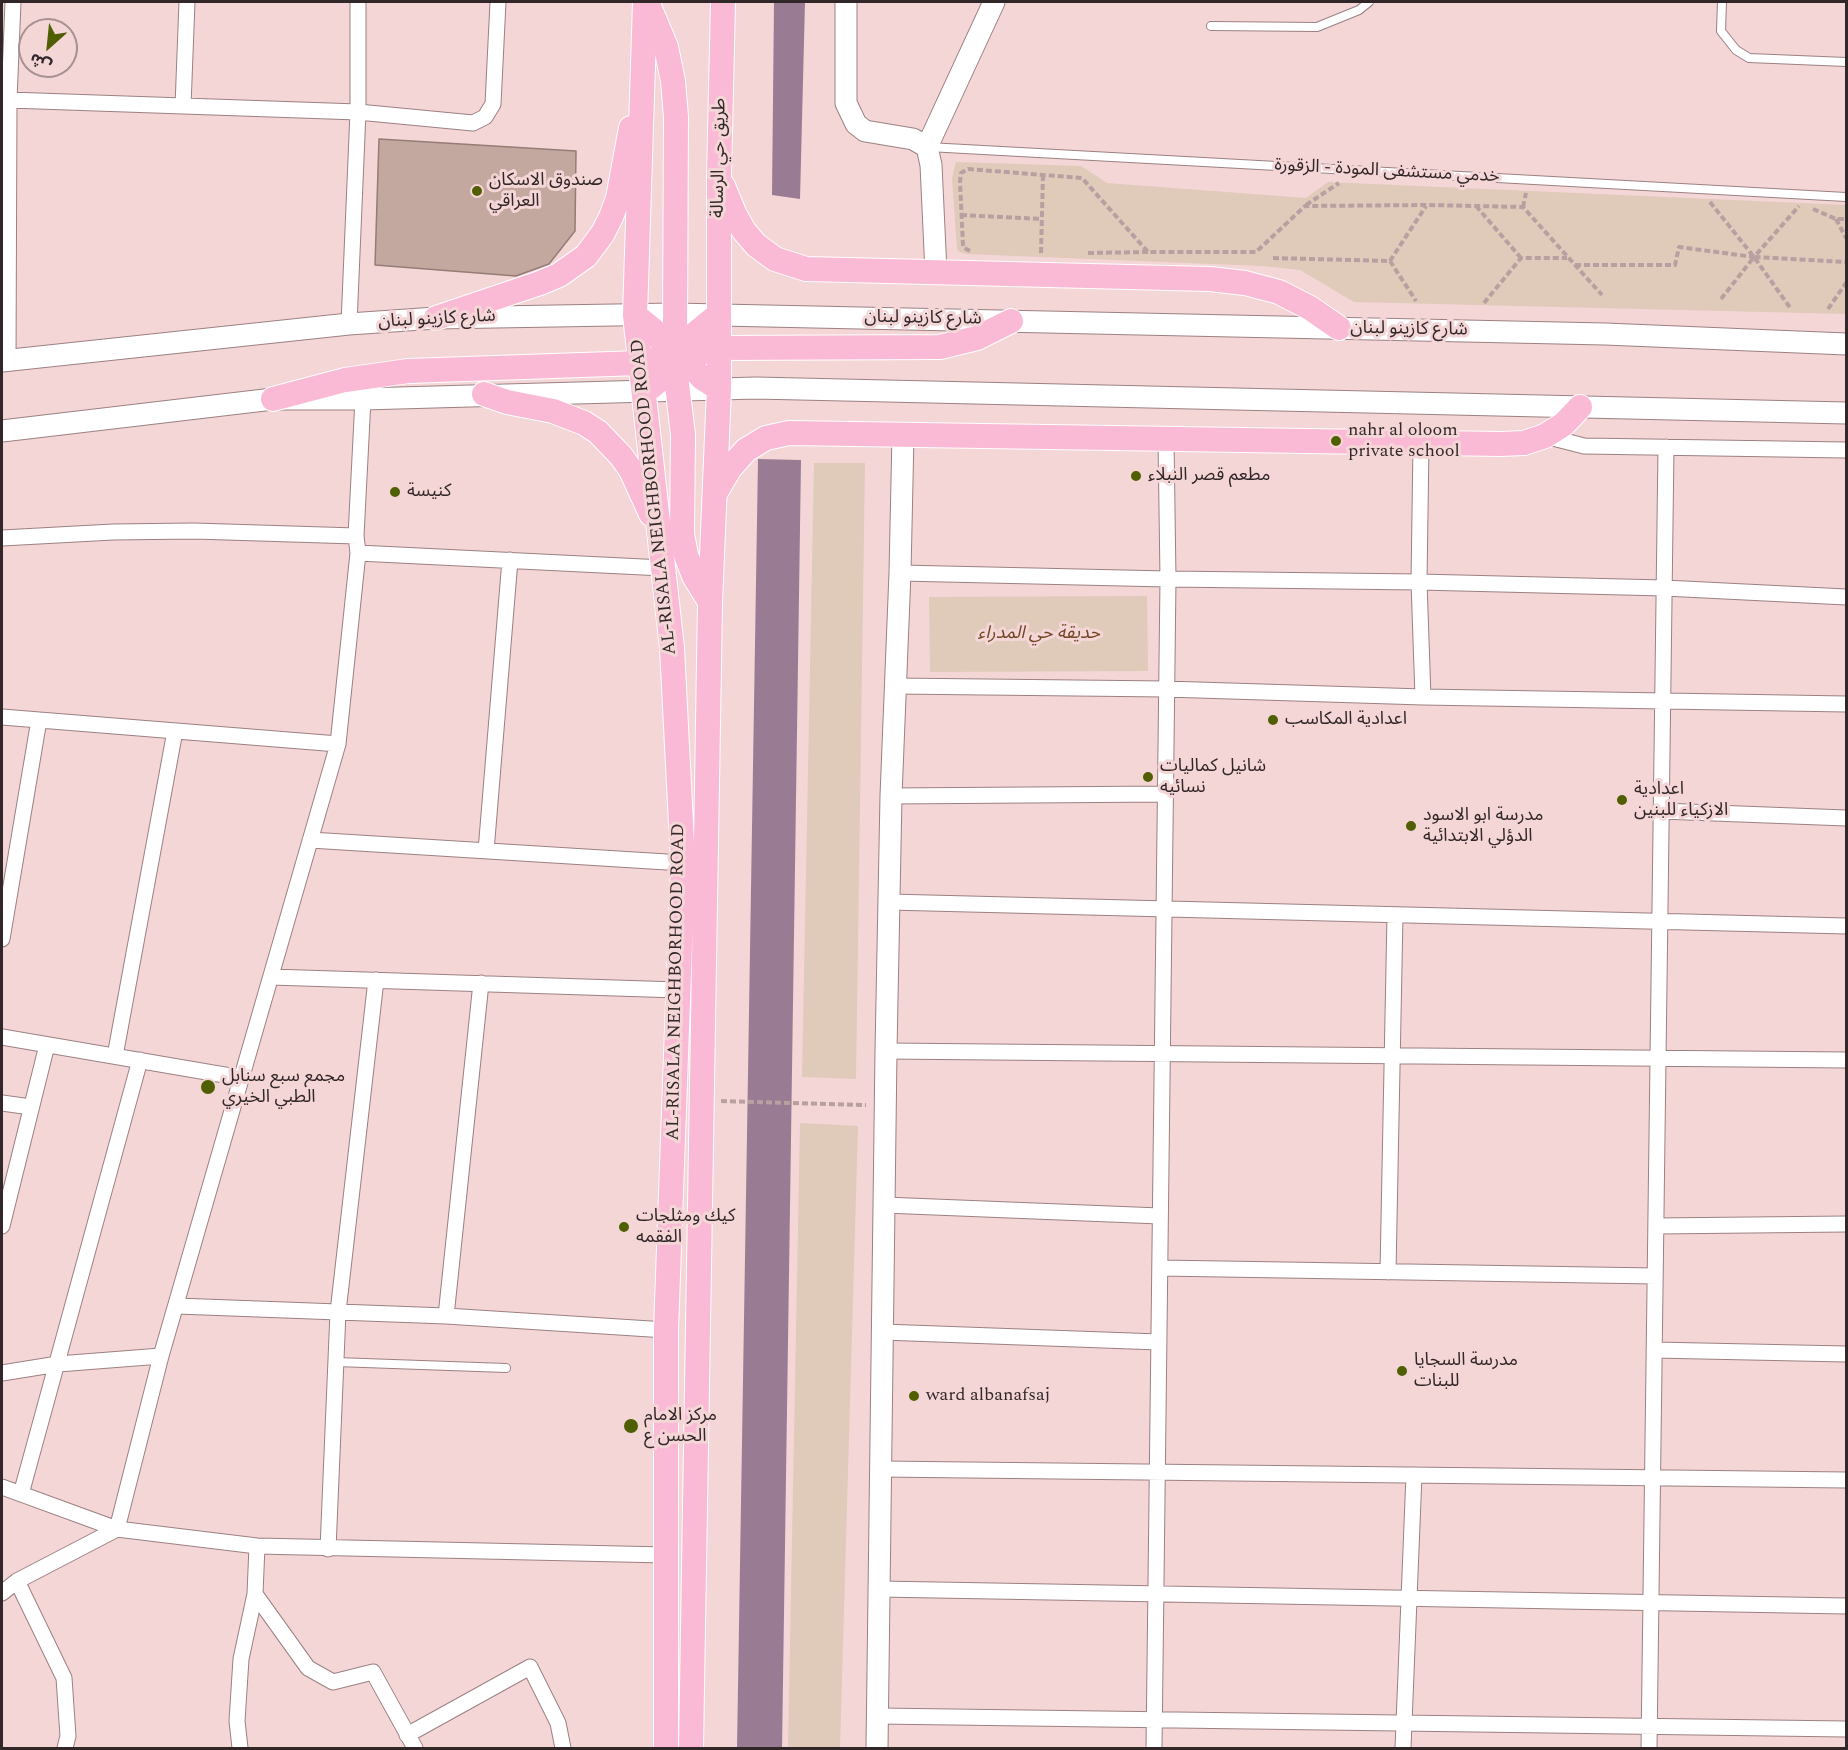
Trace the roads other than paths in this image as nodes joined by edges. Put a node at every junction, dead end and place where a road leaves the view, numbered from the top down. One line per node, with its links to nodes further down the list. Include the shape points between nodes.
1 (13, 2): 14 (street)
2 (187, 2): 15 (street)
3 (358, 2): 16 (street)
4 (498, 2): 16 (street, via 494,97 485,117 466,124)
5 (646, 2): 13 (main road, AL-RISALA NEIGHBORHOOD ROAD); 22 (main road, via 666,47 673,81)
6 (723, 2): 18 (main road, طريق حي الرسالة)
7 (846, 2): 17 (main road, via 846,103 856,124 865,130 913,138)
8 (994, 2): 17 (main road)
9 (1369, 2): 11 (lane, via 1317,27)
10 (1722, 2): 12 (lane, via 1721,31 1736,50 1749,58)
11 (1211, 26)
12 (1846, 62)
13 (642, 95): 24 (main road, AL-RISALA NEIGHBORHOOD ROAD); 25 (main road, via 628,136 618,198 603,233 586,256 558,275)
14 (9, 100): 15 (street); 19 (street)
15 (183, 106): 16 (street)
16 (358, 112): 27 (street)
17 (927, 147): 20 (lane, خدمي مستشفى المودة - الزقورة); 21 (main road, via 932,165)
18 (719, 177): 21 (main road, via 744,231 775,259 806,268); 23 (main road, طريق حي الرسالة)
19 (5, 183): 32 (street)
20 (1846, 197)
21 (936, 273): 28 (main road, via 1245,283 1279,292)
22 (674, 314): 23 (main road, شارع كازينو لبنان); 24 (main road, شارع كازينو لبنان); 31 (main road)
23 (719, 314): 26 (main road, شارع كازينو لبنان); 30 (main road, AL-RISALA NEIGHBORHOOD ROAD); 31 (main road)
24 (635, 315): 25 (main road, شارع كازينو لبنان); 31 (main road); 33 (main road, AL-RISALA NEIGHBORHOOD ROAD)
25 (436, 318): 27 (main road, شارع كازينو لبنان)
26 (1011, 321): 28 (main road, شارع كازينو لبنان); 30 (main road, via 977,338 940,347)
27 (349, 324): 32 (main road, شارع كازينو لبنان)
28 (1339, 328): 29 (main road, شارع كازينو لبنان)
29 (1846, 344)
30 (719, 348): 31 (main road); 34 (main road, AL-RISALA NEIGHBORHOOD ROAD)
31 (678, 356): 33 (main road); 34 (main road); 35 (main road); 36 (main road)
32 (5, 361)
33 (640, 363): 36 (main road, AL-RISALA NEIGHBORHOOD ROAD); 38 (main road, via 408,371 345,380)
34 (719, 389): 35 (main road); 40 (main road); 49 (main road, AL-RISALA NEIGHBORHOOD ROAD)
35 (678, 391): 36 (main road); 61 (main road, via 683,435 682,534 694,576)
36 (645, 392): 37 (main road); 52 (main road, AL-RISALA NEIGHBORHOOD ROAD)
37 (484, 394): 39 (main road); 52 (main road, via 553,411 597,432 630,470)
38 (273, 399): 39 (main road); 42 (main road)
39 (363, 399): 50 (street)
40 (1580, 407): 41 (main road); 44 (main road)
41 (1846, 413)
42 (2, 431)
43 (903, 435): 45 (main road); 49 (main road, via 777,434 755,443 737,458); 56 (main road)
44 (1545, 436): 46 (main road, via 1512,444); 47 (street, via 1584,446)
45 (1166, 439): 46 (main road); 57 (street)
46 (1421, 444): 58 (street)
47 (1666, 447): 48 (street); 59 (street)
48 (1846, 450)
49 (713, 497): 61 (main road, AL-RISALA NEIGHBORHOOD ROAD)
50 (356, 536): 51 (street, via 194,531); 53 (street)
51 (2, 538)
52 (660, 540): 55 (main road, AL-RISALA NEIGHBORHOOD ROAD)
53 (357, 553): 54 (street); 70 (street)
54 (510, 560): 55 (street); 76 (street)
55 (663, 568): 77 (main road, AL-RISALA NEIGHBORHOOD ROAD, via 672,648)
56 (900, 573): 57 (street); 62 (main road)
57 (1168, 579): 58 (street); 63 (street)
58 (1419, 582): 59 (street); 64 (street)
59 (1664, 588): 60 (street); 65 (street)
60 (1846, 597)
61 (710, 602): 151 (main road, AL-RISALA NEIGHBORHOOD ROAD)
62 (896, 686): 63 (street); 72 (main road)
63 (1166, 689): 64 (street); 71 (street)
64 (1422, 697): 65 (street)
65 (1662, 701): 66 (street); 73 (street)
66 (1846, 704)
67 (2, 717): 68 (street)
68 (39, 720): 69 (street); 83 (street)
69 (175, 731): 70 (street); 92 (street)
70 (338, 744): 75 (street)
71 (1165, 794): 72 (street); 79 (street)
72 (891, 796): 78 (main road)
73 (1661, 812): 74 (street); 81 (street)
74 (1846, 818)
75 (310, 840): 76 (street); 84 (street)
76 (486, 851): 77 (street)
77 (683, 863): 87 (main road, AL-RISALA NEIGHBORHOOD ROAD)
78 (888, 902): 79 (street); 90 (main road)
79 (1164, 909): 80 (street); 91 (street)
80 (1395, 915): 81 (street); 93 (street)
81 (1660, 922): 82 (street); 94 (street)
82 (1846, 926)
83 (2, 939)
84 (272, 977): 85 (street); 97 (street)
85 (376, 980): 86 (street); 110 (street)
86 (481, 983): 87 (street); 111 (street)
87 (678, 990): 112 (main road, AL-RISALA NEIGHBORHOOD ROAD)
88 (2, 1037): 89 (street)
89 (47, 1045): 92 (street); 99 (street)
90 (886, 1051): 91 (street); 101 (main road)
91 (1162, 1053): 93 (street); 102 (street)
92 (115, 1056): 95 (street)
93 (1392, 1056): 94 (street); 107 (street)
94 (1658, 1059): 96 (street); 105 (street)
95 (140, 1060): 97 (street); 119 (street)
96 (1846, 1060)
97 (242, 1078): 109 (street)
98 (2, 1103): 99 (street)
99 (32, 1107): 100 (street)
100 (6, 1188): 104 (street)
101 (884, 1205): 102 (street); 113 (main road)
102 (1160, 1216): 106 (street)
103 (1846, 1224): 105 (street)
104 (2, 1226)
105 (1656, 1226): 108 (street)
106 (1160, 1268): 107 (street); 114 (street)
107 (1389, 1272): 108 (street)
108 (1655, 1276): 115 (street)
109 (177, 1306): 110 (street); 117 (street)
110 (338, 1312): 111 (street); 118 (street)
111 (446, 1316): 112 (street)
112 (666, 1330): 132 (main road, AL-RISALA NEIGHBORHOOD ROAD)
113 (882, 1332): 114 (street); 122 (main road)
114 (1159, 1342): 123 (street)
115 (1654, 1350): 116 (street); 125 (street)
116 (1846, 1354)
117 (161, 1356): 119 (street); 129 (street)
118 (336, 1362): 120 (lane); 131 (street)
119 (58, 1364): 121 (street); 128 (street)
120 (506, 1368)
121 (2, 1373)
122 (881, 1469): 123 (street); 134 (main road)
123 (1157, 1472): 124 (street); 137 (street)
124 (1414, 1475): 125 (street); 138 (street)
125 (1652, 1478): 126 (street); 139 (street)
126 (1846, 1480)
127 (2, 1487): 128 (street)
128 (21, 1494): 129 (street)
129 (117, 1529): 130 (street); 133 (street)
130 (257, 1546): 131 (street); 136 (street)
131 (328, 1549): 132 (street)
132 (666, 1555): 150 (main road, AL-RISALA NEIGHBORHOOD ROAD)
133 (17, 1581): 135 (street); 147 (street, via 64,1677 68,1736)
134 (879, 1589): 137 (street); 141 (main road)
135 (2, 1593)
136 (255, 1594): 146 (street, via 308,1668 333,1682 373,1672); 148 (street, via 241,1659 237,1720)
137 (1156, 1594): 138 (street); 142 (street)
138 (1409, 1598): 139 (street); 143 (street)
139 (1651, 1602): 140 (street); 144 (street)
140 (1846, 1606)
141 (878, 1716): 142 (street); 152 (main road)
142 (1154, 1720): 143 (street); 153 (street)
143 (1404, 1723): 144 (street); 154 (street)
144 (1649, 1726): 145 (street); 155 (street)
145 (1846, 1729)
146 (411, 1742): 149 (street, via 530,1667 558,1723)
147 (65, 1749)
148 (240, 1749)
149 (563, 1749)
150 (666, 1749)
151 (692, 1749)
152 (877, 1749)
153 (1154, 1749)
154 (1403, 1749)
155 (1649, 1749)

